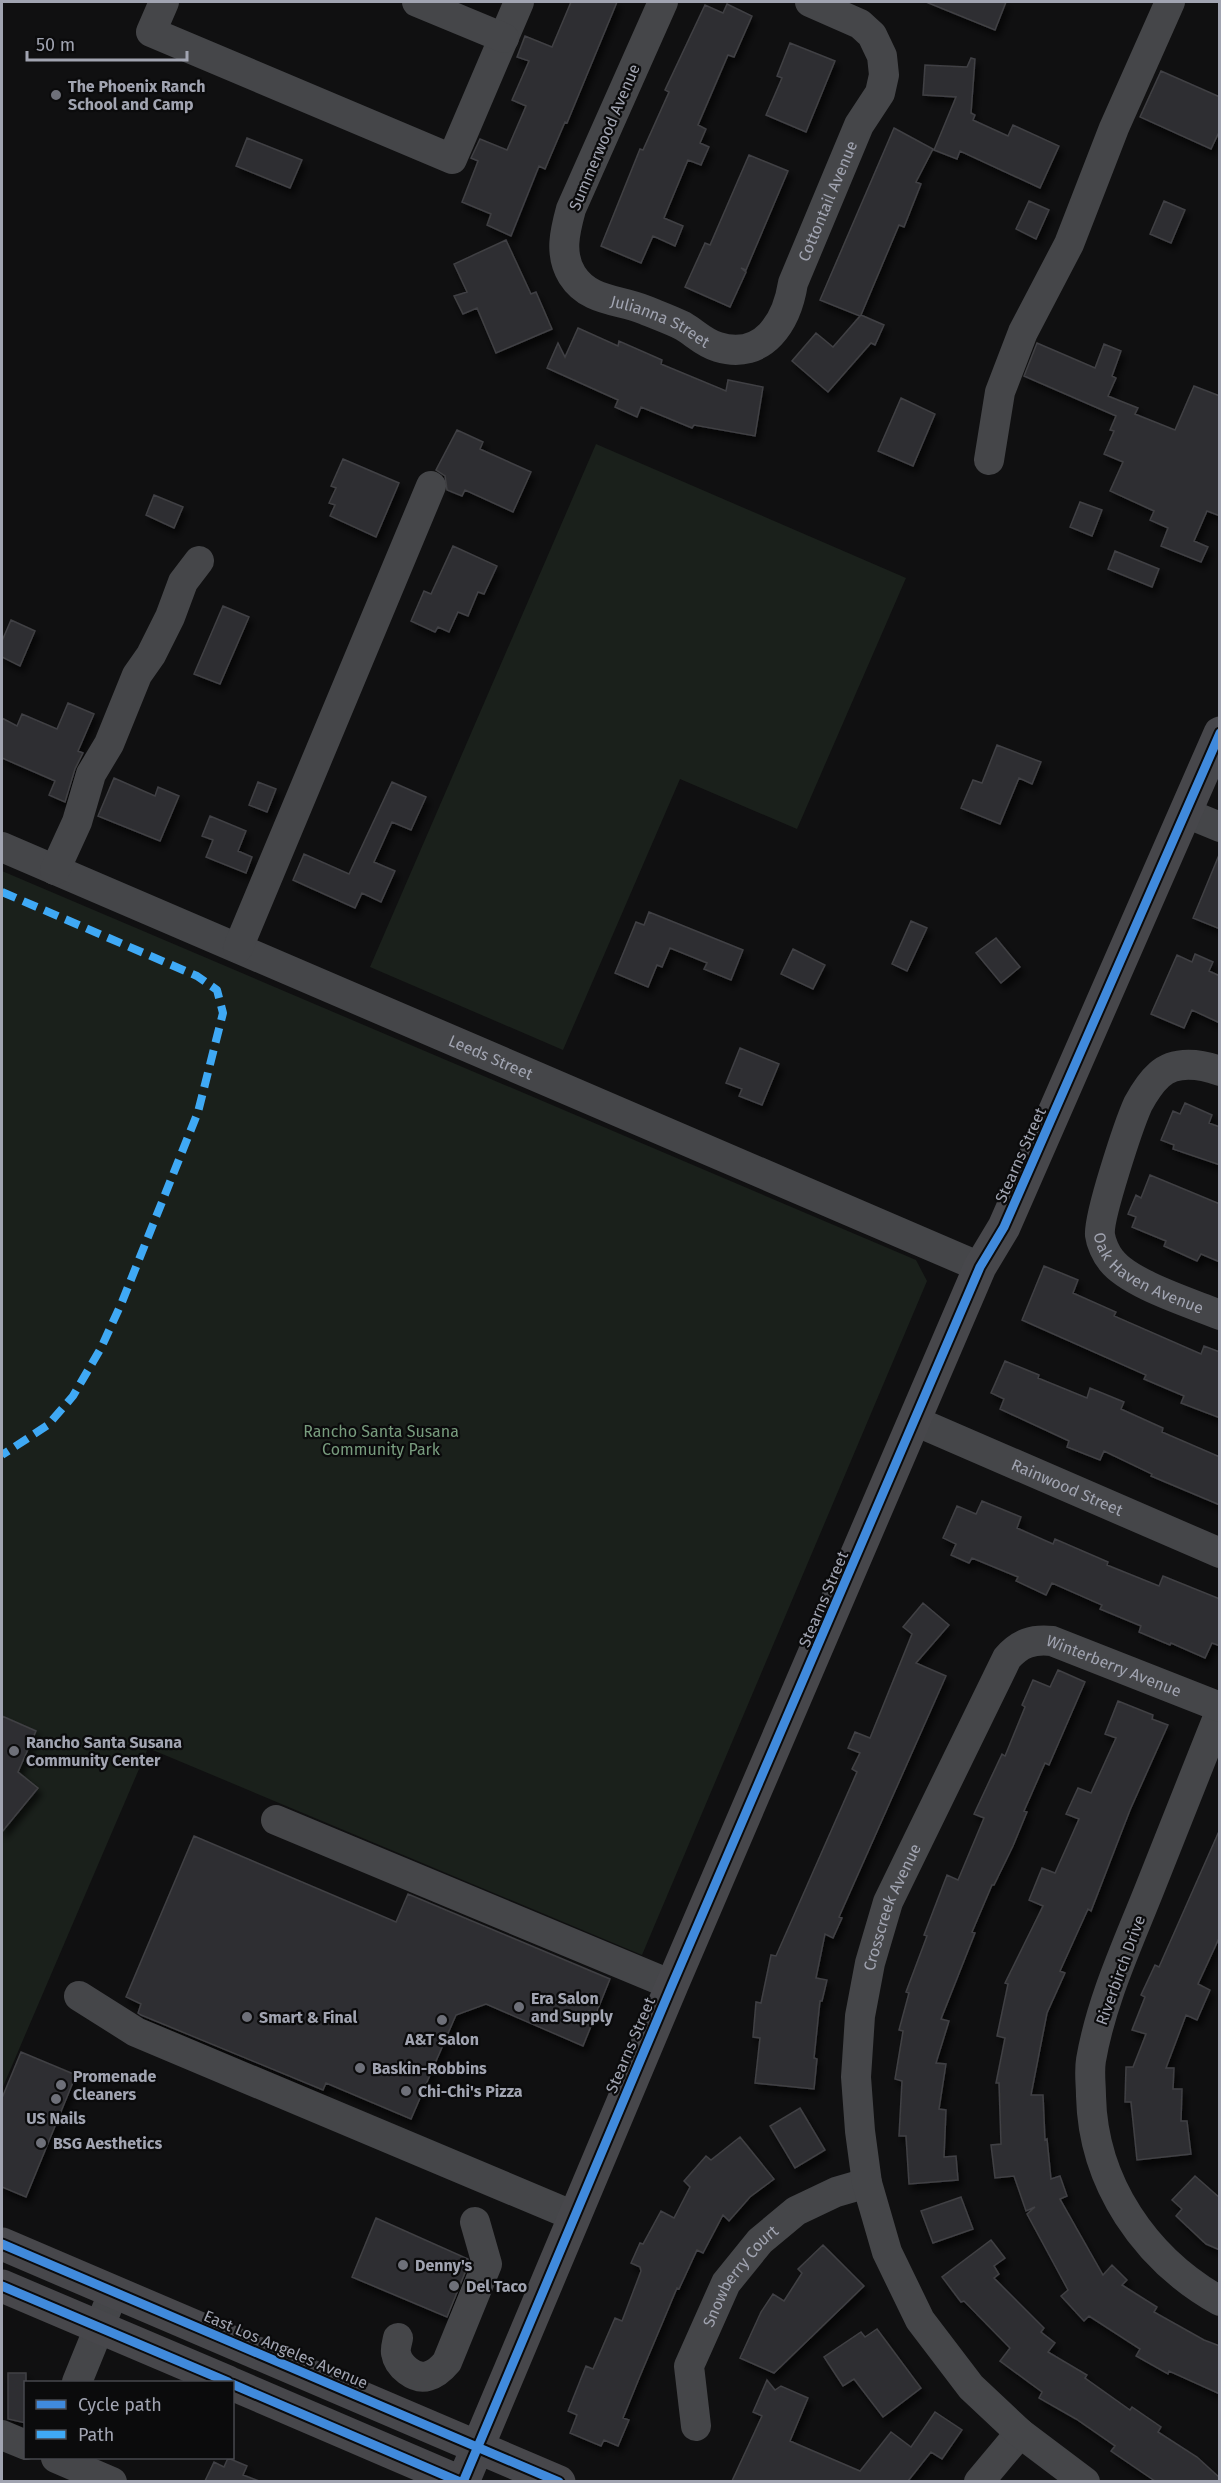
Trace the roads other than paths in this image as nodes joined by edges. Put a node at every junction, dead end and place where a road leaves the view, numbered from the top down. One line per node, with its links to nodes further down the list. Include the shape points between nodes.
1 (164, 2): 7 (street, via 151,32 452,159)
2 (417, 2): 7 (street)
3 (519, 2): 7 (street)
4 (663, 2): 8 (street, Summerwood Avenue, via 571,209 564,240 565,258)
5 (810, 2): 9 (street, Cottontail Avenue, via 860,24 879,48 884,75 880,93 855,136 793,283 783,320 772,335)
6 (1170, 2): 10 (street, via 1114,128 1070,244 1023,332 1000,392)
7 (504, 38)
8 (572, 275): 9 (street, Julianna Street, via 600,298 634,305 684,327 705,343 740,349)
9 (755, 345)
10 (989, 460)
11 (431, 486): 18 (street)
12 (199, 561): 17 (street, via 183,582 170,617 137,675 109,744 91,774 77,822)
13 (1220, 733): 14 (main road, Stearns Street)
14 (1186, 813): 15 (street); 20 (main road, Stearns Street, via 1004,1227)
15 (1220, 827)
16 (2, 847): 17 (street, Leeds Street)
17 (55, 870): 18 (street, Leeds Street)
18 (238, 948): 20 (street, Leeds Street)
19 (1220, 1071): 21 (street, Oak Haven Avenue, via 1185,1064 1161,1073 1147,1088 1102,1214 1100,1235 1108,1258 1132,1278)
20 (980, 1267): 22 (main road, Stearns Street)
21 (1220, 1315)
22 (915, 1421): 23 (street, Rainwood Street); 28 (main road, Stearns Street)
23 (1220, 1553)
24 (1011, 1653): 25 (street, Winterberry Avenue, via 1027,1642 1052,1641); 30 (street, Crosscreek Avenue, via 888,1902 870,1963 860,2016 856,2077)
25 (1220, 1707)
26 (1220, 1712): 36 (street, Riverbirch Drive, via 1104,2005 1091,2062 1092,2119 1102,2162 1118,2200 1139,2233 1166,2263)
27 (276, 1820): 28 (street)
28 (672, 1985): 31 (main road, Stearns Street)
29 (79, 1996): 31 (street, via 136,2032)
30 (867, 2182): 42 (street, Snowberry Court, via 796,2211 760,2241 726,2283 689,2366); 43 (street, Crosscreek Avenue, via 887,2252 920,2320 971,2387)
31 (574, 2216): 46 (main road, Stearns Street)
32 (475, 2222): 38 (street, via 487,2264 447,2362 426,2377 415,2376 403,2368 396,2354)
33 (2, 2244): 35 (main road, East Los Angeles Avenue)
34 (2, 2286): 37 (main road)
35 (114, 2291): 37 (street); 46 (main road, East Los Angeles Avenue)
36 (1220, 2301)
37 (100, 2327): 39 (street); 40 (main road)
38 (398, 2338)
39 (77, 2381)
40 (226, 2381)
41 (234, 2385): 49 (main road)
42 (696, 2426)
43 (1020, 2433): 51 (street); 52 (street, Crosscreek Avenue)
44 (2, 2435): 45 (street)
45 (24, 2444)
46 (478, 2447): 49 (main road, Stearns Street); 50 (main road, East Los Angeles Avenue)
47 (60, 2459): 48 (street)
48 (97, 2478)
49 (462, 2481)
50 (560, 2481)
51 (979, 2481)
52 (1085, 2481)

